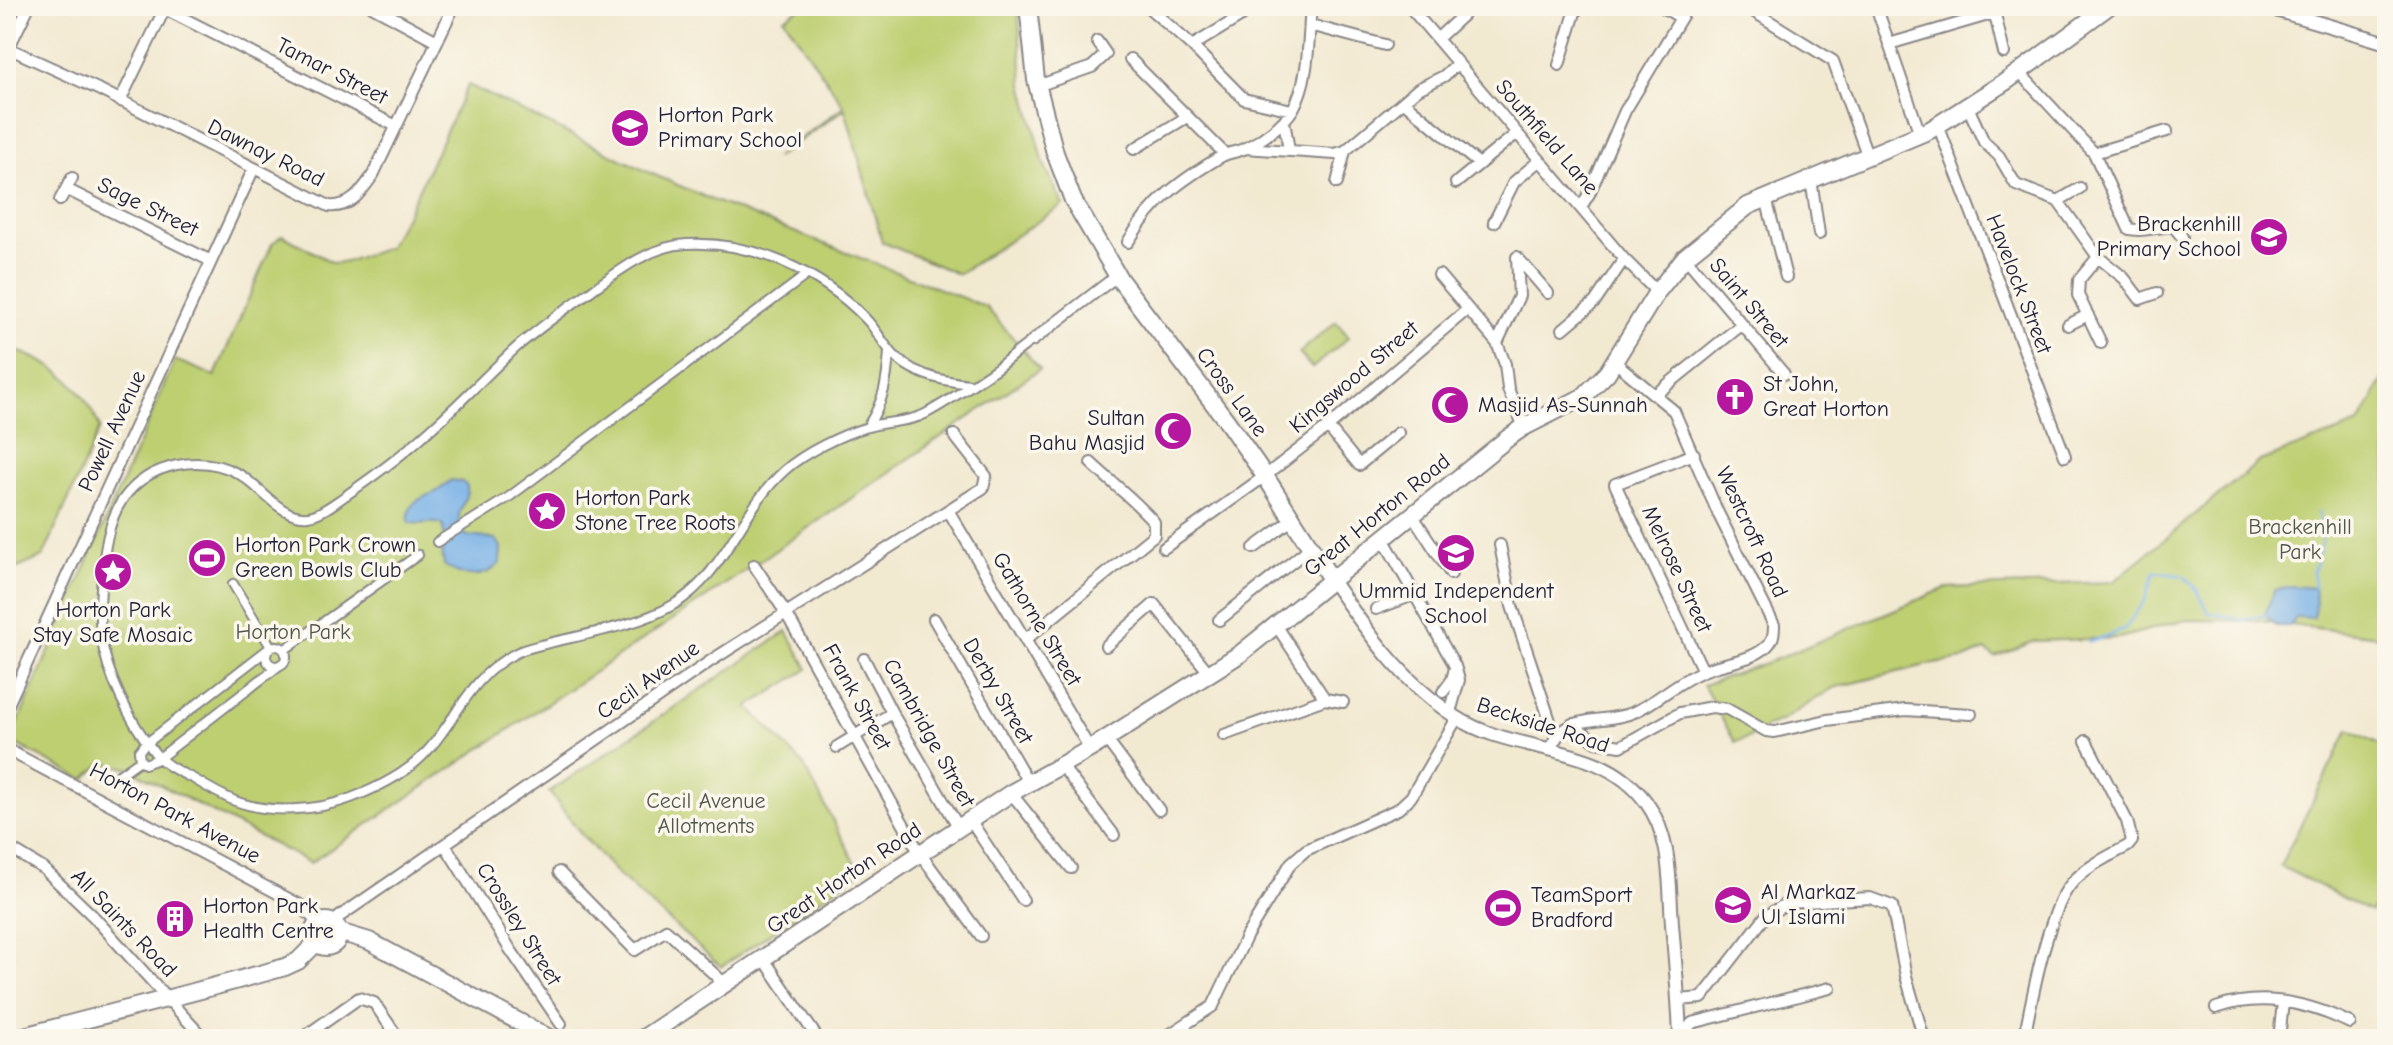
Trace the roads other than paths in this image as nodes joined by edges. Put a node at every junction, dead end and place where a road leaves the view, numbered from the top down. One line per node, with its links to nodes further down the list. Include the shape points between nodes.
1 (29, 6): 28 (street)
2 (372, 6): 22 (street)
3 (454, 6): 22 (street, Dawnay Road)
4 (1028, 6): 34 (main road, Cross Lane)
5 (1147, 6): 27 (street)
6 (1258, 6): 27 (street)
7 (1311, 6): 20 (street)
8 (1409, 6): 21 (street, Southfield Lane)
9 (1466, 6): 21 (street)
10 (1577, 6): 32 (street)
11 (1661, 6): 19 (street)
12 (1688, 6): 19 (street)
13 (1745, 6): 52 (street, via 1833,61)
14 (1876, 6): 25 (street)
15 (2109, 6): 33 (main road, Great Horton Road)
16 (2262, 6): 24 (street)
17 (166, 7): 35 (street); 42 (street, Tamar Street)
18 (1994, 10): 25 (street); 29 (street)
19 (1681, 18): 65 (street, via 1625,111)
20 (1310, 25): 26 (street); 38 (street, via 1303,80)
21 (1437, 39): 31 (street, Southfield Lane)
22 (437, 41): 42 (street, Dawnay Road)
23 (1097, 41): 34 (street, via 1106,54 1092,67)
24 (2387, 43)
25 (1889, 44): 45 (street)
26 (1385, 45)
27 (1192, 46): 38 (street, via 1244,99)
28 (7, 50): 35 (street, Dawnay Road)
29 (2004, 53)
30 (1130, 59): 39 (street)
31 (1458, 63): 36 (street); 44 (street, Southfield Lane)
32 (1559, 65)
33 (2012, 72): 37 (main road, Great Horton Road); 50 (street)
34 (1037, 86): 75 (main road, Cross Lane, via 1073,200)
35 (120, 101): 55 (street, Dawnay Road)
36 (1404, 102): 49 (street); 54 (street)
37 (1968, 107): 41 (main road, Great Horton Road); 64 (street, via 1984,142 2016,185)
38 (1292, 110): 40 (street)
39 (1187, 117): 47 (street); 51 (street)
40 (1284, 121): 46 (street); 48 (street)
41 (1938, 125): 45 (main road, Great Horton Road); 100 (street, Havelock Street)
42 (396, 126): 55 (street, Dawnay Road, via 361,193 342,207 329,206)
43 (2167, 131): 50 (street)
44 (1516, 134): 53 (street, Southfield Lane); 54 (street)
45 (1920, 134): 52 (main road, Great Horton Road)
46 (1245, 148): 48 (street); 51 (street)
47 (1134, 149)
48 (1289, 150): 49 (street)
49 (1345, 151): 58 (street)
50 (2094, 153): 68 (street, via 2129,229 2174,227)
51 (1225, 154): 69 (street, via 1162,196)
52 (1868, 157): 57 (main road, Great Horton Road)
53 (1540, 160): 65 (street, Southfield Lane); 66 (street, via 1514,182)
54 (1479, 164): 59 (street)
55 (253, 170): 73 (street, Powell Avenue)
56 (72, 178): 61 (street, Sage Street)
57 (1811, 179): 62 (main road, Great Horton Road); 67 (street)
58 (1337, 183)
59 (1456, 183)
60 (2080, 188): 64 (street)
61 (66, 189): 63 (street, Sage Street); 73 (street, Sage Street)
62 (1766, 198): 70 (main road, Great Horton Road, via 1716,229); 77 (street)
63 (60, 200)
64 (2058, 201): 71 (street)
65 (1581, 207): 72 (street, Southfield Lane)
66 (1494, 222)
67 (1819, 234)
68 (2182, 237)
69 (1128, 242)
70 (1685, 257): 78 (main road, Great Horton Road); 84 (street, Saint Street)
71 (2098, 257): 80 (street, via 2140,299); 82 (street, via 2079,280 2078,295)
72 (1624, 259): 78 (street, Southfield Lane); 85 (street, via 1595,302)
73 (211, 261): 137 (street, Powell Avenue)
74 (808, 274): 89 (street, via 865,318); 107 (street, via 509,497); 149 (street, via 770,256 707,244 676,245 647,255 564,310 517,347 419,441 314,516 287,512 240,475 218,465 177,464 138,482 121,502 110,529 103,562 101,634 113,676)
75 (1118, 275): 86 (street); 102 (main road, Cross Lane)
76 (1439, 275): 81 (street)
77 (1786, 277)
78 (1657, 292): 90 (main road, Great Horton Road)
79 (1548, 293): 87 (street, via 1517,257 1519,296)
80 (2157, 293)
81 (1468, 309): 87 (street); 95 (street, Kingswood Street)
82 (2088, 315): 83 (street); 88 (street)
83 (2068, 325)
84 (1740, 326): 91 (street, Saint Street); 93 (street)
85 (1563, 329)
86 (1032, 341): 92 (street)
87 (1497, 343): 96 (street)
88 (2101, 343)
89 (889, 352): 92 (street, via 939,381); 94 (street, via 882,404)
90 (1615, 362): 93 (street, Westcroft Road); 96 (main road, Great Horton Road, via 1583,397)
91 (1784, 374)
92 (970, 384): 94 (street, via 920,418)
93 (1656, 394): 99 (street, Westcroft Road, via 1674,411)
94 (868, 426): 154 (street, via 810,452 784,471 691,593 667,609 519,651 466,694 427,752 377,788 343,801 275,809 239,803)
95 (1328, 427): 97 (street, via 1359,465); 102 (street, Kingswood Street)
96 (1524, 427): 104 (main road, Great Horton Road)
97 (1398, 433)
98 (954, 435): 103 (street, Cecil Avenue, via 986,476 985,485)
99 (1694, 454): 130 (street, Westcroft Road, via 1774,625 1774,635 1754,655); 130 (street, Melrose Street, via 1615,484)
100 (2065, 456)
101 (1091, 463): 123 (street, via 1154,522 1154,535)
102 (1265, 476): 105 (main road, Cross Lane); 110 (street, Kingswood Street)
103 (948, 510): 119 (street, Cecil Avenue); 123 (street, Gathorne Street)
104 (1413, 516): 106 (main road, Great Horton Road); 114 (street)
105 (1293, 519): 109 (main road, Cross Lane); 111 (street)
106 (1384, 540): 115 (main road, Great Horton Road); 117 (street)
107 (437, 542)
108 (1500, 545): 145 (street, via 1512,606)
109 (1311, 547): 115 (main road, Cross Lane); 121 (street)
110 (1164, 548)
111 (1254, 548)
112 (418, 555): 126 (street)
113 (754, 565): 119 (street, Frank Street)
114 (1451, 574)
115 (1331, 579): 122 (main road, Great Horton Road); 141 (street, Beckside Road, via 1396,668)
116 (233, 584): 125 (street)
117 (1416, 594): 118 (street); 129 (street)
118 (1376, 609)
119 (786, 613): 146 (street, Frank Street); 163 (street, Cecil Avenue)
120 (934, 619): 158 (street, Derby Street)
121 (1219, 620)
122 (1276, 625): 131 (main road, Great Horton Road); 135 (street)
123 (1026, 639): 152 (street, Gathorne Street)
124 (1106, 646): 131 (street, via 1154,604)
125 (271, 647): 126 (street); 128 (street, via 268,662); 132 (street)
126 (284, 650): 128 (street)
127 (864, 659): 139 (street, Cambridge Street)
128 (281, 664): 134 (street)
129 (1455, 666): 133 (street); 141 (street, via 1459,680)
130 (1703, 671): 142 (street, Westcroft Road, via 1632,713)
131 (1210, 674): 147 (main road, Great Horton Road)
132 (231, 679): 134 (street); 138 (street)
133 (1443, 692)
134 (240, 695): 143 (street)
135 (1325, 699): 136 (street); 144 (street)
136 (1343, 702)
137 (6, 709)
138 (191, 709): 143 (street); 149 (street)
139 (892, 713): 146 (street); 161 (street, Cambridge Street)
140 (1971, 714): 142 (street, via 1905,710 1775,732 1712,707 1680,713 1621,746 1596,742)
141 (1454, 715): 153 (street, Beckside Road); 187 (street, via 1411,797 1398,809 1306,850 1291,863 1247,935 1213,1006)
142 (1572, 724): 145 (street, Westcroft Road)
143 (199, 727): 154 (street)
144 (1224, 735)
145 (1555, 736): 153 (street)
146 (857, 737): 150 (street); 165 (street, Frank Street)
147 (1106, 739): 152 (main road, Great Horton Road); 160 (street)
148 (2086, 741): 190 (street, via 2132,841 2065,891)
149 (148, 743): 154 (street); 155 (street, via 139,751)
150 (837, 747)
151 (6, 749): 169 (street, Horton Park Avenue, via 300,905)
152 (1090, 749): 156 (main road, Great Horton Road)
153 (1550, 750): 175 (street, Beckside Road, via 1610,768 1651,810 1670,874)
154 (158, 759): 155 (street, via 145,764)
155 (140, 760): 157 (street)
156 (1061, 765): 158 (main road, Great Horton Road); 162 (street)
157 (119, 775)
158 (1028, 782): 159 (main road, Great Horton Road)
159 (1011, 793): 161 (main road, Great Horton Road); 166 (street)
160 (1159, 810)
161 (965, 824): 165 (main road, Great Horton Road); 168 (street, Cambridge Street)
162 (1114, 835)
163 (445, 845): 169 (street, Cecil Avenue); 179 (street, Crossley Street)
164 (6, 846): 174 (street, All Saints Road, via 44,869)
165 (919, 852): 170 (street, Frank Street); 171 (main road, Great Horton Road)
166 (1071, 868)
167 (559, 872): 172 (street, via 635,950 666,930)
168 (1023, 900)
169 (330, 930): 174 (main road, via 285,967); 184 (main road, Horton Park Avenue, via 369,941)
170 (981, 936)
171 (764, 959): 172 (main road, Great Horton Road); 186 (street)
172 (725, 984): 185 (main road, Great Horton Road)
173 (1830, 988): 188 (street, via 1692,1023)
174 (170, 1000): 180 (main road); 181 (street, All Saints Road)
175 (1679, 1000): 188 (street, Beckside Road); 189 (street, via 1702,998 1765,917 1787,903 1870,898 1892,906)
176 (2283, 1002): 177 (street, via 2233,1002); 178 (street, via 2321,1009); 191 (street)
177 (2216, 1008)
178 (2350, 1023)
179 (561, 1024)
180 (13, 1039)
181 (204, 1039)
182 (301, 1039): 183 (street, via 359,998 374,1003)
183 (399, 1039)
184 (551, 1039)
185 (642, 1039)
186 (818, 1039)
187 (1163, 1039)
188 (1680, 1039)
189 (1924, 1039)
190 (2024, 1039)
191 (2279, 1039)

